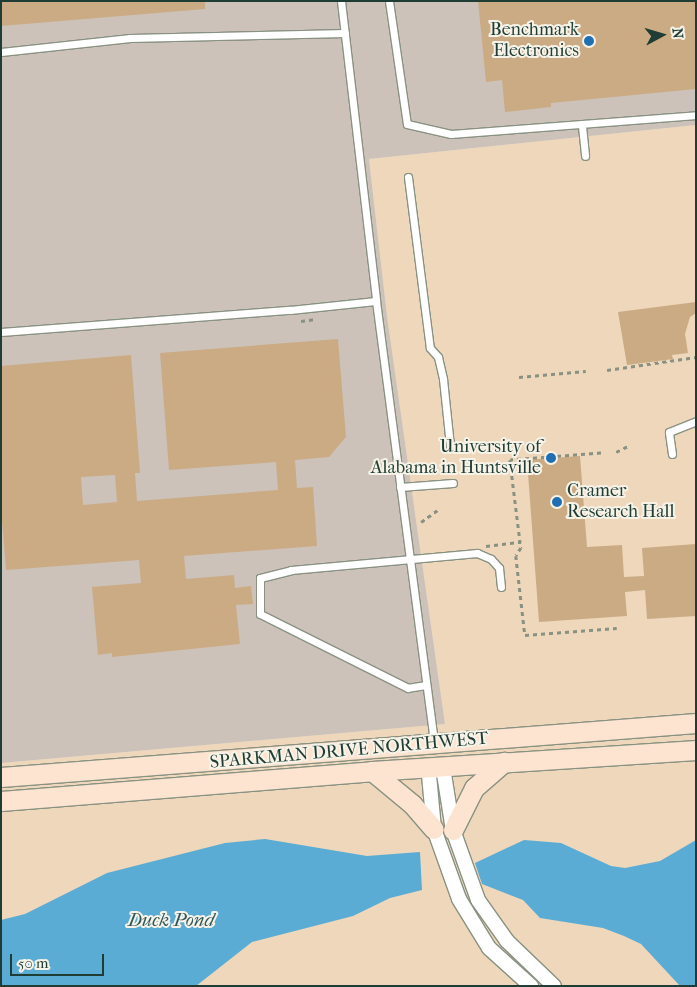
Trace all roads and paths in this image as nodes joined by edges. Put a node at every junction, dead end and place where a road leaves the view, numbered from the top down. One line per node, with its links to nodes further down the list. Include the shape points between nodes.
1 (341, 1): 3 (lane)
2 (389, 1): 6 (lane, via 407,124 451,134)
3 (345, 33): 4 (lane, via 130,38); 9 (lane)
4 (1, 52)
5 (696, 115): 6 (lane)
6 (582, 126): 7 (lane)
7 (585, 156)
8 (408, 177): 18 (lane, via 430,348 438,357 443,379)
9 (376, 300): 12 (lane, via 290,310); 24 (lane)
10 (316, 319): 11 (path)
11 (301, 321)
12 (1, 332)
13 (696, 358): 14 (path)
14 (607, 370)
15 (586, 371): 16 (path)
16 (519, 378)
17 (696, 421): 22 (lane, via 670,432)
18 (450, 446)
19 (628, 446): 20 (path)
20 (616, 452)
21 (601, 453): 27 (path, via 510,460)
22 (672, 454)
23 (454, 483): 24 (lane)
24 (400, 487): 29 (lane)
25 (439, 509): 26 (path)
26 (421, 522)
27 (520, 542): 28 (path); 31 (path, via 521,548 516,556 526,635)
28 (486, 546)
29 (410, 561): 30 (lane, via 477,553 491,559 499,568); 32 (lane); 32 (lane, via 291,570 260,578 260,614 408,688)
30 (501, 587)
31 (617, 628)
32 (426, 685): 34 (lane)
33 (696, 723): 34 (main road, SPARKMAN DRIVE NORTHWEST)
34 (434, 744): 37 (street); 39 (main road, SPARKMAN DRIVE NORTHWEST)
35 (696, 750): 36 (main road, SPARKMAN DRIVE NORTHWEST)
36 (504, 762): 37 (main road, SPARKMAN DRIVE NORTHWEST); 42 (main road, via 474,788)
37 (436, 767): 38 (main road, SPARKMAN DRIVE NORTHWEST); 41 (street, via 429,776); 42 (street, via 444,774)
38 (372, 771): 40 (main road, SPARKMAN DRIVE NORTHWEST); 41 (main road, via 412,804)
39 (1, 777)
40 (1, 801)
41 (434, 829): 43 (street, via 459,899 489,948)
42 (452, 830): 44 (street, via 478,900 507,941)
43 (531, 986)
44 (554, 986)

